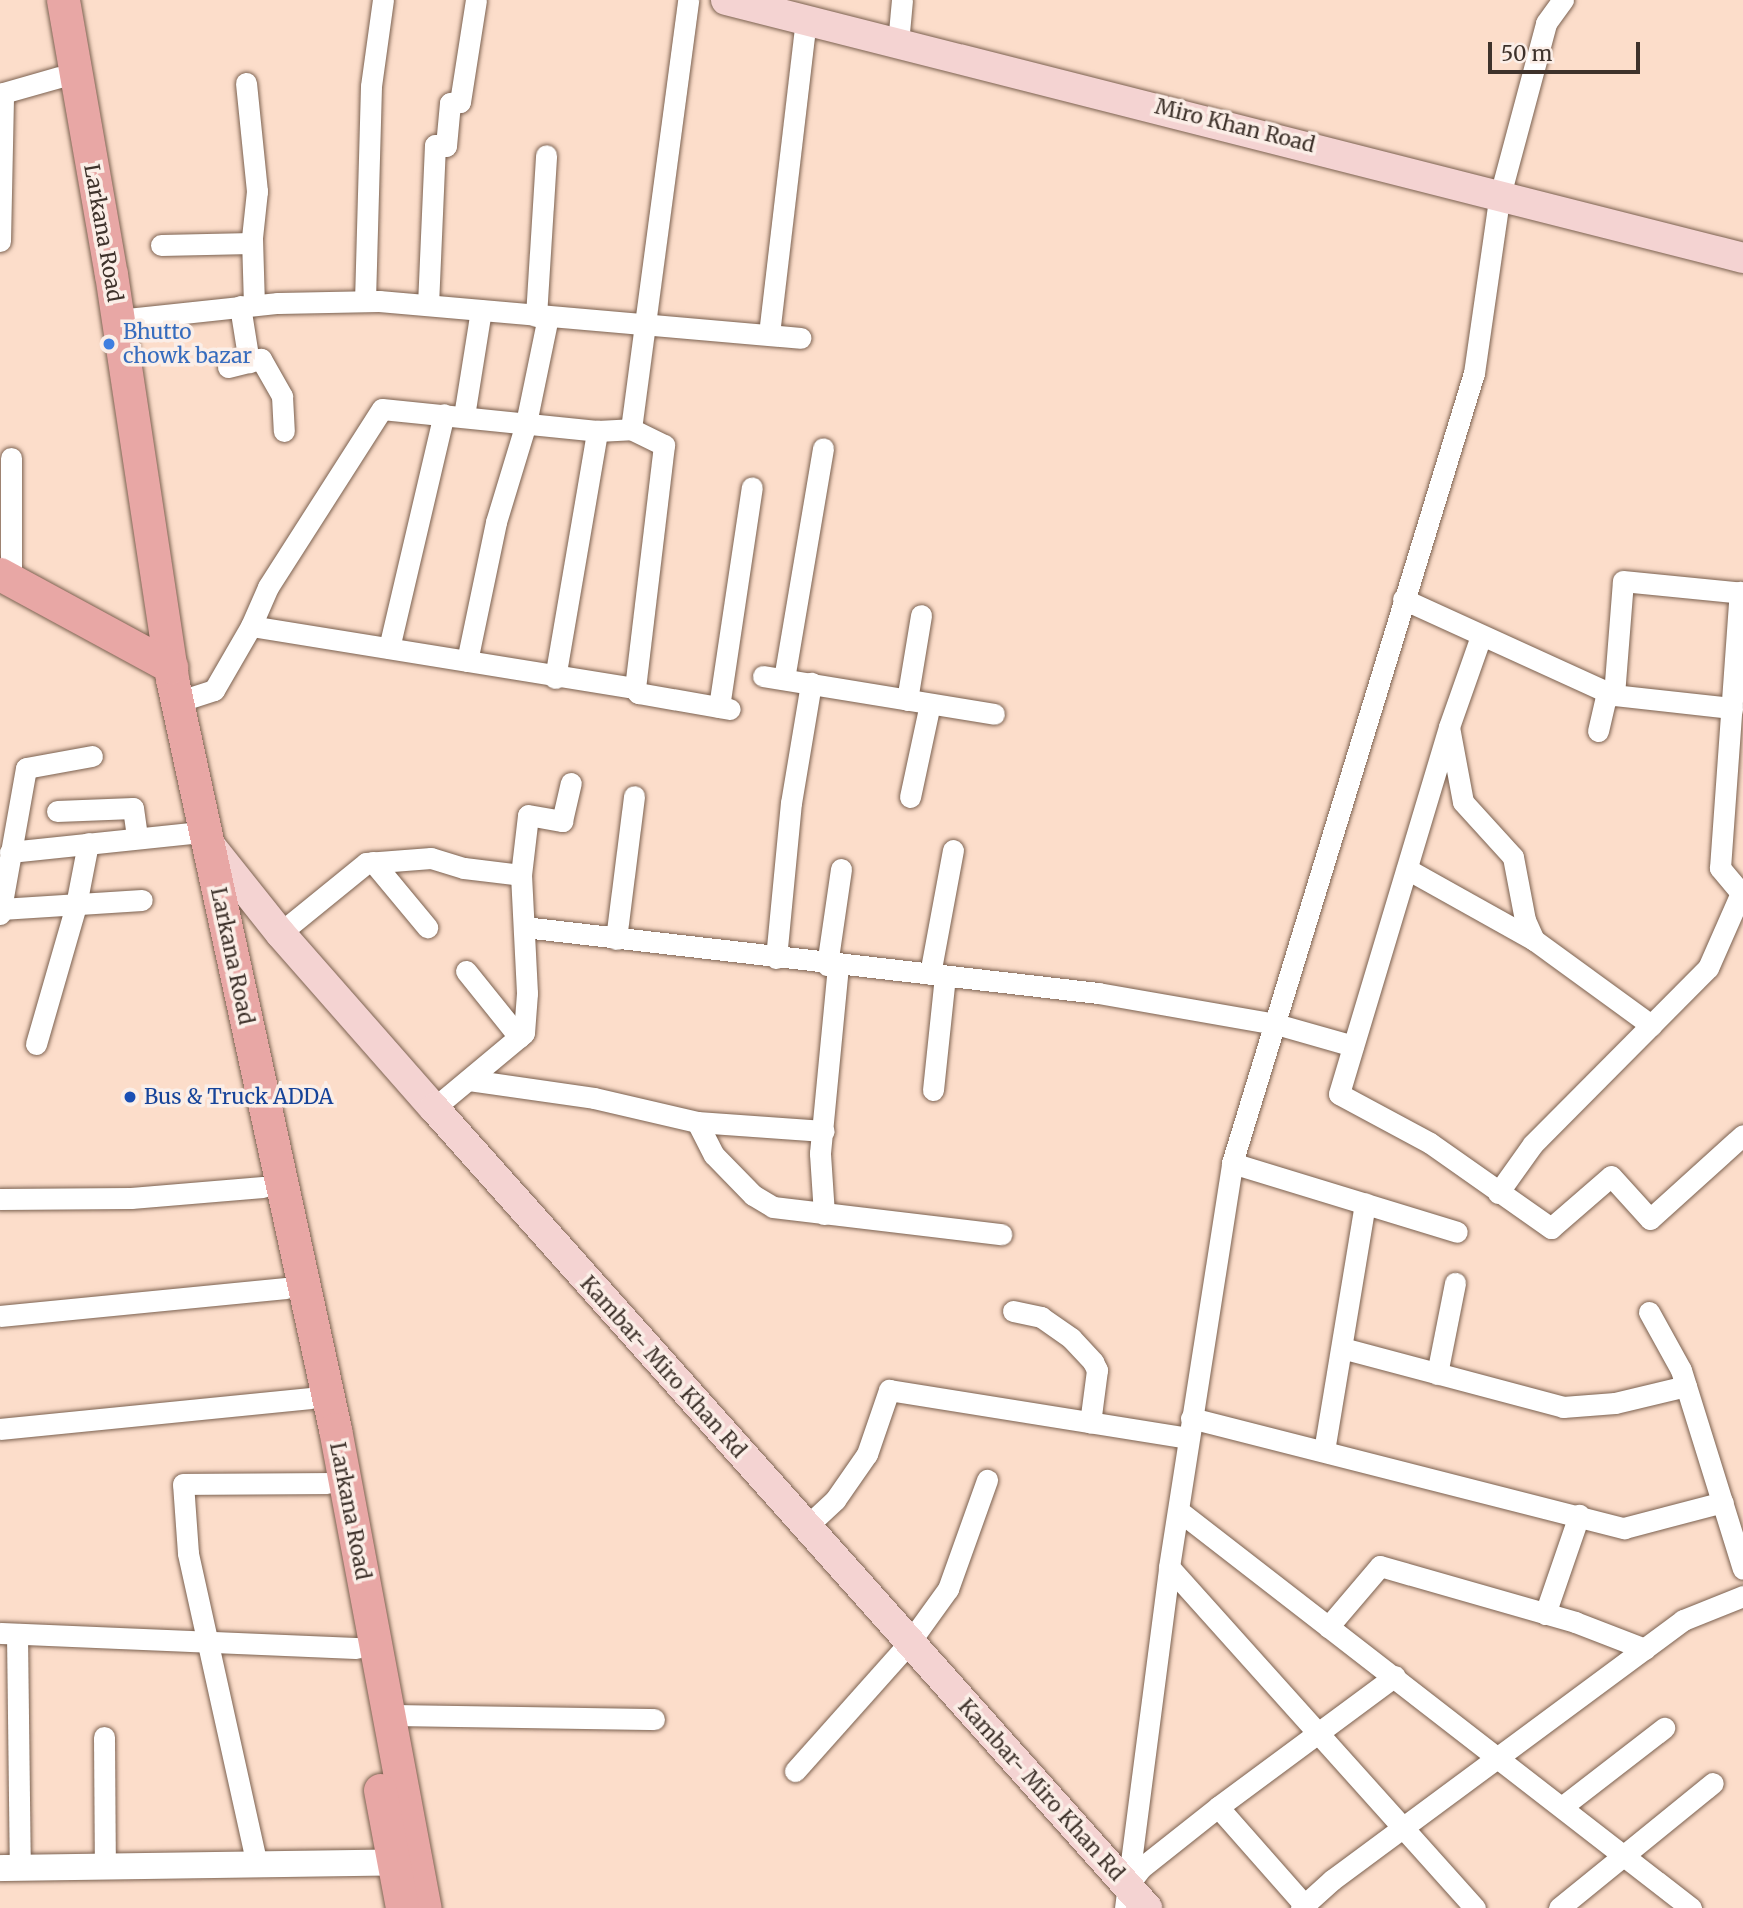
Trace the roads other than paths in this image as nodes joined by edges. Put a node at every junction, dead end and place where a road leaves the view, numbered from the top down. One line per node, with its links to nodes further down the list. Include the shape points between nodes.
1 (45, 0): 11 (main road, Larkana Road)
2 (63, 0): 24 (main road, Larkana Road)
3 (383, 0): 19 (street, via 371,86)
4 (477, 0): 21 (street, via 460,102 450,103 446,146 435,145)
5 (688, 0): 25 (street)
6 (726, 0): 9 (main road, Miro Khan Road)
7 (902, 0): 10 (street)
8 (1563, 0): 14 (street, via 1546,23)
9 (795, 11): 10 (main road, Miro Khan Road); 26 (street)
10 (898, 43): 14 (main road, Miro Khan Road, via 1318,147)
11 (59, 77): 15 (street, via 4,93); 46 (main road, Larkana Road)
12 (246, 83): 16 (street, via 257,191)
13 (546, 155): 23 (street)
14 (1499, 199): 18 (main road, Miro Khan Road); 40 (street, via 1474,373)
15 (0, 241)
16 (252, 243): 17 (street); 20 (street)
17 (162, 245)
18 (1743, 258)
19 (365, 301): 20 (street); 21 (street)
20 (247, 305): 24 (street); 28 (street)
21 (428, 306): 22 (street)
22 (481, 310): 23 (street); 30 (street)
23 (542, 316): 25 (street); 31 (street)
24 (118, 320): 46 (main road, Larkana Road)
25 (646, 327): 26 (street); 32 (street)
26 (769, 334): 27 (street)
27 (800, 338)
28 (249, 362): 29 (street); 33 (street, via 261,359 282,396)
29 (228, 367)
30 (454, 415): 31 (street); 42 (street, via 382,410 268,587); 44 (street)
31 (526, 423): 34 (street); 45 (street, via 496,522)
32 (631, 429): 34 (street); 49 (street, via 664,445)
33 (284, 430)
34 (597, 431): 47 (street)
35 (823, 448): 48 (street, via 774,678)
36 (11, 458): 38 (street)
37 (752, 487): 49 (street, via 724,708 638,693)
38 (6, 577): 46 (main road)
39 (1742, 593): 50 (street, via 1623,581); 54 (street)
40 (1403, 598): 43 (street); 84 (street)
41 (921, 615): 51 (street)
42 (251, 626): 44 (street); 52 (street, via 215,690)
43 (1481, 635): 50 (street); 56 (street)
44 (389, 648): 45 (street)
45 (467, 661): 47 (street)
46 (163, 665): 52 (main road, Larkana Road); 63 (main road, Larkana Road)
47 (555, 678): 49 (street)
48 (811, 683): 51 (street); 80 (street, via 791,803)
49 (635, 688)
50 (1611, 694): 54 (street); 57 (street)
51 (907, 700): 53 (street)
52 (177, 702): 63 (main road, Larkana Road)
53 (930, 704): 55 (street); 61 (street)
54 (1732, 708): 85 (street, via 1720,868 1741,893 1708,968)
55 (994, 714)
56 (1449, 727): 70 (street); 79 (street, via 1463,802 1513,858 1525,920)
57 (1598, 731)
58 (92, 756): 67 (street, via 26,768)
59 (571, 783): 71 (street, via 562,821 528,815)
60 (634, 796): 78 (street)
61 (910, 797)
62 (57, 811): 64 (street, via 133,808)
63 (196, 831): 64 (street); 77 (main road, Kambar- Miro Khan Rd); 89 (main road, Larkana Road)
64 (137, 838): 65 (street)
65 (88, 843): 67 (street); 73 (street)
66 (953, 850): 83 (street)
67 (10, 852): 74 (street)
68 (373, 862): 71 (street, via 431,858 464,869); 75 (street); 77 (street)
69 (841, 869): 81 (street)
70 (1407, 869): 79 (street); 88 (street)
71 (521, 875): 76 (street)
72 (142, 900): 73 (street)
73 (76, 905): 74 (street); 87 (street)
74 (0, 912)
75 (427, 928)
76 (524, 928): 78 (street); 86 (street, via 527,993)
77 (280, 933): 92 (main road, Kambar- Miro Khan Rd)
78 (616, 939): 80 (street)
79 (1534, 940): 85 (street)
80 (776, 958): 81 (street)
81 (833, 966): 83 (street); 94 (street)
82 (466, 971): 86 (street)
83 (938, 975): 84 (street, via 1098,993); 91 (street)
84 (1276, 1024): 88 (street); 96 (street)
85 (1651, 1025): 98 (street, via 1533,1144)
86 (520, 1037): 90 (street)
87 (36, 1044)
88 (1353, 1046): 98 (street, via 1339,1094 1430,1143)
89 (249, 1075): 97 (main road, Larkana Road); 134 (main road, Larkana Road, via 334,1429)
90 (469, 1080): 92 (street); 93 (street, via 594,1098)
91 (933, 1090)
92 (434, 1108): 122 (main road, Kambar- Miro Khan Rd)
93 (697, 1122): 94 (street); 101 (street, via 714,1155 753,1195 773,1207)
94 (824, 1131): 101 (street, via 820,1153)
95 (1743, 1135): 98 (street, via 1650,1219 1611,1176 1551,1228)
96 (1232, 1163): 100 (street); 114 (street)
97 (263, 1188): 99 (street, via 131,1198); 105 (main road, Larkana Road)
98 (1498, 1194)
99 (0, 1199)
100 (1365, 1203): 102 (street); 109 (street)
101 (824, 1214): 103 (street)
102 (1457, 1232)
103 (1001, 1234)
104 (1455, 1283): 110 (street)
105 (286, 1288): 108 (street); 112 (main road, Larkana Road)
106 (1013, 1311): 113 (street, via 1041,1317 1093,1362 1097,1370)
107 (1649, 1312): 111 (street)
108 (0, 1316)
109 (1342, 1348): 110 (street); 116 (street)
110 (1437, 1374): 111 (street, via 1563,1407 1615,1403)
111 (1686, 1386): 119 (street)
112 (310, 1398): 115 (street); 118 (main road, Larkana Road)
113 (1090, 1423): 114 (street); 122 (street, via 889,1390 867,1454 835,1500)
114 (1190, 1428): 116 (street); 120 (street)
115 (0, 1429)
116 (1324, 1451): 121 (street)
117 (987, 1480): 130 (street, via 948,1589)
118 (327, 1483): 129 (street, via 183,1484 188,1553); 131 (main road, Larkana Road)
119 (1723, 1502): 121 (street, via 1624,1528); 124 (street)
120 (1179, 1511): 123 (street); 127 (street)
121 (1579, 1515): 126 (street)
122 (806, 1527): 130 (main road, Kambar- Miro Khan Rd)
123 (1169, 1567): 137 (street); 150 (street)
124 (1743, 1569)
125 (1743, 1596): 132 (street, via 1683,1620)
126 (1545, 1614): 127 (street, via 1376,1566); 132 (street)
127 (1328, 1627): 133 (street)
128 (8, 1634): 129 (street); 149 (street)
129 (209, 1642): 131 (street); 147 (street)
130 (909, 1643): 140 (street); 150 (main road, Kambar- Miro Khan Rd)
131 (356, 1648): 146 (main road, Larkana Road)
132 (1645, 1649): 139 (street)
133 (1395, 1676): 137 (street); 139 (street)
134 (388, 1715): 135 (street); 146 (main road, Larkana Road)
135 (654, 1719)
136 (1664, 1728): 142 (street)
137 (1319, 1733): 143 (street); 144 (street)
138 (104, 1737): 148 (street)
139 (1498, 1757): 142 (street); 144 (street)
140 (795, 1771)
141 (1713, 1783): 145 (street)
142 (1563, 1805): 145 (street)
143 (1218, 1807): 150 (street, via 1141,1868); 151 (street)
144 (1405, 1829): 151 (street); 154 (street)
145 (1628, 1855): 155 (street); 156 (street)
146 (404, 1863): 147 (street); 152 (main road, Larkana Road); 153 (main road, Larkana Road)
147 (257, 1865): 148 (street)
148 (105, 1867): 149 (street)
149 (10, 1868)
150 (1133, 1901)
151 (1304, 1907)
152 (402, 1908)
153 (425, 1908)
154 (1475, 1908)
155 (1559, 1908)
156 (1691, 1908)

